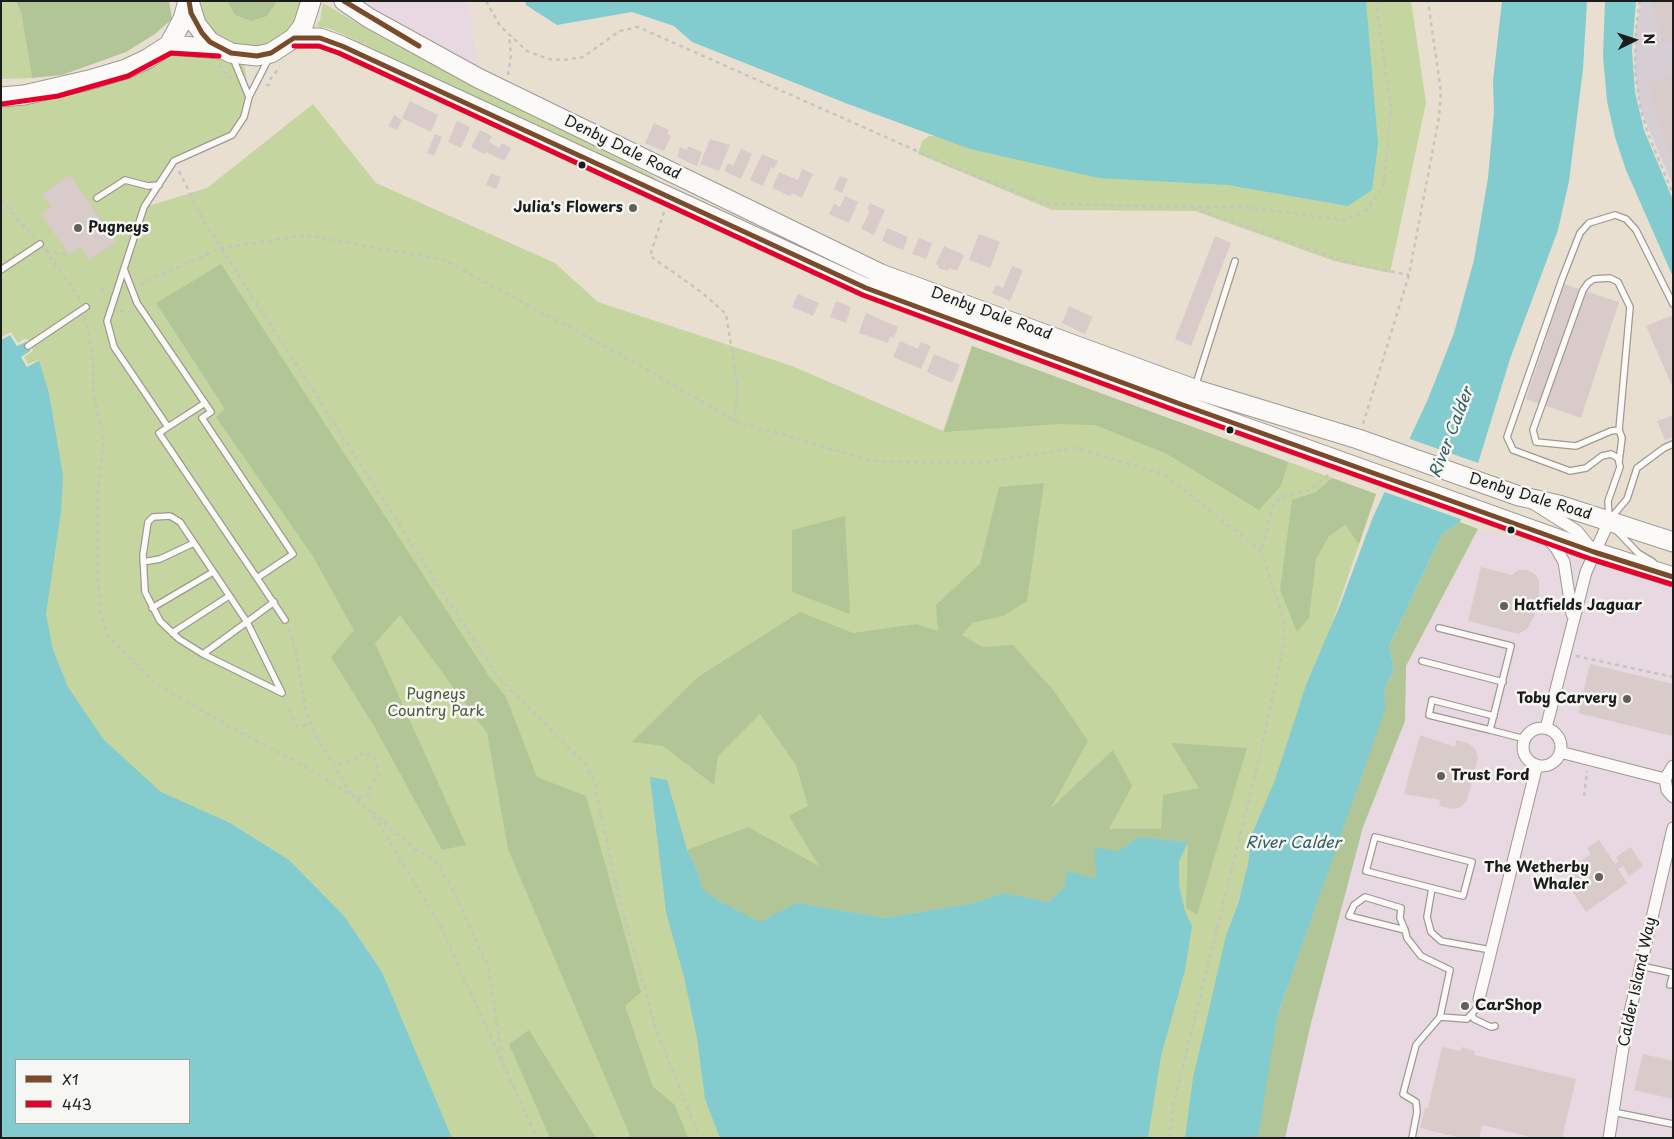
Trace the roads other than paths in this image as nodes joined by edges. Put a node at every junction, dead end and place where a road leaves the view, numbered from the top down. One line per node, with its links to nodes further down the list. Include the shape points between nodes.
1 (188, 1): 5 (main road, via 183,19); 6 (main road, via 202,34)
2 (311, 1): 4 (main road, via 303,26)
3 (344, 1): 19 (main road, Denby Dale Road, via 369,18 502,90 881,274)
4 (294, 38): 7 (main road); 27 (main road, Denby Dale Road, via 320,38 342,46 866,288)
5 (169, 45): 6 (main road); 8 (main road, via 116,72 56,89)
6 (226, 51): 7 (main road, via 257,56); 9 (lane)
7 (271, 53): 9 (lane)
8 (1, 97)
9 (249, 97): 10 (lane, via 244,118 232,135 174,161)
10 (159, 185): 11 (lane, via 148,186 125,180); 14 (lane, via 144,207)
11 (97, 198)
12 (40, 244): 15 (lane)
13 (1235, 260): 19 (lane)
14 (124, 269): 20 (lane, via 137,303); 21 (lane, via 107,321 114,347)
15 (1, 270)
16 (1673, 304): 24 (lane, via 1636,230 1626,219 1615,215 1601,219 1589,223 1580,233 1508,437 1513,450 1570,471 1586,468 1602,456 1611,454 1618,458)
17 (86, 307): 18 (lane)
18 (28, 346)
19 (1194, 389): 25 (main road, Denby Dale Road, via 1358,439)
20 (204, 403): 21 (lane); 34 (lane, via 211,412 202,418 294,554)
21 (168, 427): 34 (lane, via 160,433)
22 (1619, 430): 22 (lane, via 1576,446 1536,442 1533,430 1583,290 1588,282 1601,278 1618,282 1630,306); 24 (lane, via 1622,438)
23 (1673, 444): 26 (lane, via 1637,468 1627,499)
24 (1619, 463): 26 (lane, via 1608,501)
25 (1519, 496): 26 (main road, Denby Dale Road); 30 (street, via 1577,531)
26 (1609, 521): 28 (main road, Denby Dale Road); 30 (street); 33 (lane, via 1638,553)
27 (1539, 533): 30 (main road, Denby Dale Road); 39 (street, via 1556,548 1564,562)
28 (1673, 542)
29 (194, 544): 31 (lane, via 160,559); 31 (lane, via 180,522 170,516 153,516 148,522); 32 (lane)
30 (1594, 552): 33 (main road, Denby Dale Road); 39 (street)
31 (143, 562): 37 (lane, via 145,592)
32 (213, 572): 35 (lane); 37 (lane)
33 (1673, 575)
34 (257, 578): 36 (lane)
35 (229, 596): 40 (lane); 42 (lane)
36 (274, 602): 38 (lane); 40 (lane)
37 (152, 608): 42 (lane)
38 (285, 620)
39 (1573, 621): 47 (street)
40 (247, 622): 43 (lane); 43 (lane, via 282,693)
41 (1439, 628): 45 (lane, via 1512,646)
42 (172, 633): 43 (lane)
43 (203, 654)
44 (1422, 661): 45 (lane)
45 (1503, 682): 46 (lane)
46 (1494, 716): 48 (lane); 48 (lane, via 1432,700 1429,715)
47 (1546, 728): 49 (street, via 1534,730); 50 (street, via 1560,740)
48 (1490, 730): 49 (lane)
49 (1525, 739): 51 (street, via 1524,752)
50 (1560, 752): 51 (street, via 1549,764); 53 (street)
51 (1537, 765): 58 (street)
52 (1673, 766): 53 (street)
53 (1665, 779): 54 (street, via 1667,790)
54 (1673, 797)
55 (1673, 828): 59 (street, Calder Island Way)
56 (1432, 888): 56 (lane, via 1463,896 1472,862 1375,837 1366,871); 58 (lane, via 1427,917 1431,932 1441,941)
57 (1405, 930): 57 (lane, via 1400,918 1401,908 1365,897 1354,905 1349,916); 64 (lane, via 1421,956 1450,970)
58 (1491, 950): 62 (street)
59 (1641, 966): 60 (lane); 66 (street, Calder Island Way)
60 (1673, 974): 61 (lane)
61 (1670, 985)
62 (1479, 999): 63 (lane)
63 (1472, 1015): 64 (lane, via 1458,1020); 65 (lane, via 1474,1020)
64 (1440, 1017): 68 (lane, via 1416,1045 1403,1094 1416,1102)
65 (1494, 1026)
66 (1612, 1112): 67 (lane); 69 (street, Calder Island Way)
67 (1673, 1124)
68 (1412, 1138)
69 (1609, 1138)

